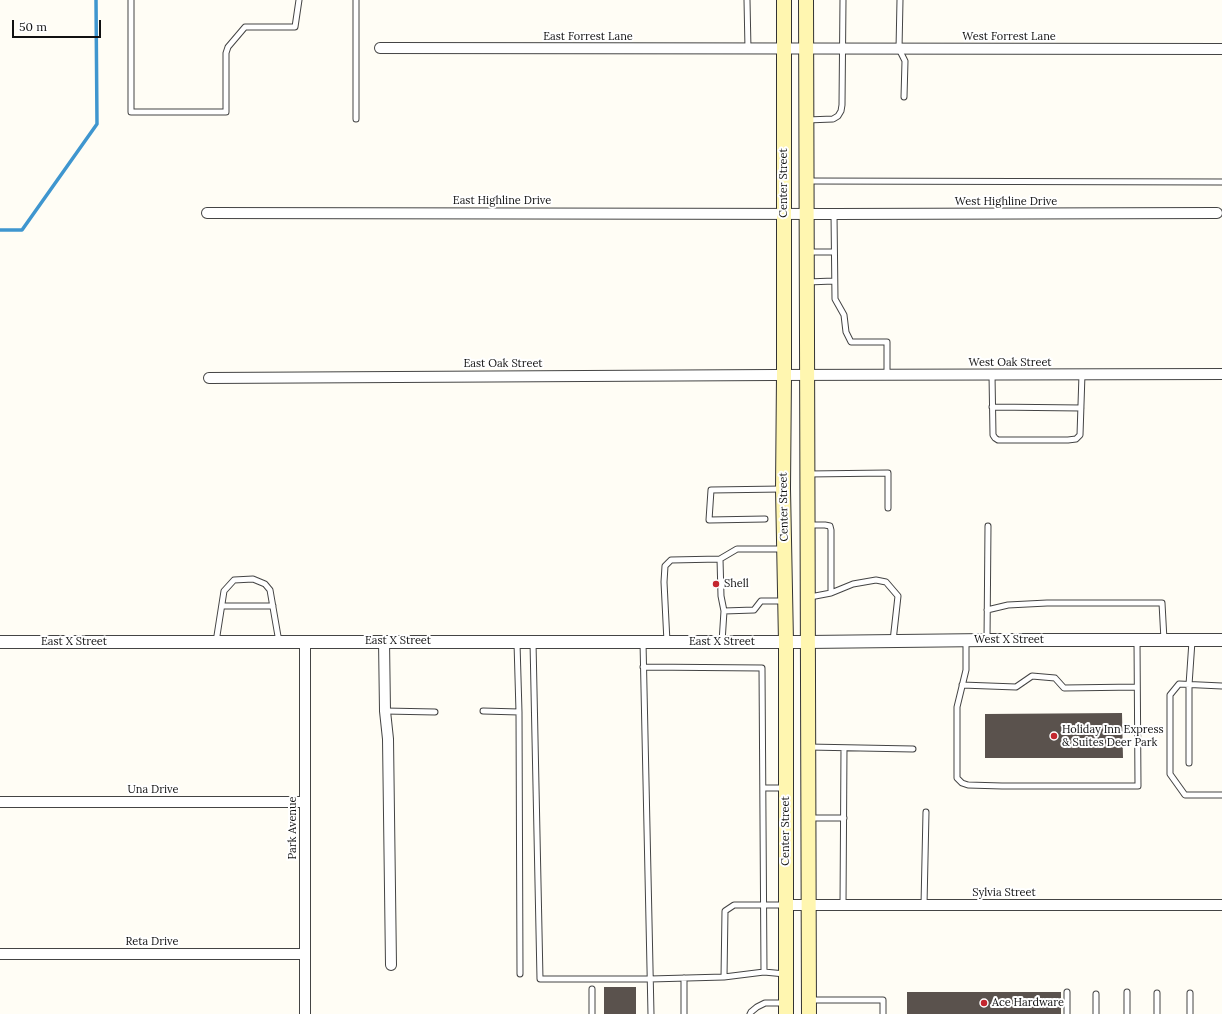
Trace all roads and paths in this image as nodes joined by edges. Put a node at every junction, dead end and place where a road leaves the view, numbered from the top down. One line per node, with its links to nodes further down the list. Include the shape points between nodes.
1 (131, 0): 2 (lane, via 131,112 226,112 228,47 245,27 295,27)
2 (299, 0)
3 (356, 0): 16 (lane)
4 (748, 0): 10 (lane)
5 (784, 0): 11 (main road, Center Street)
6 (806, 0): 11 (main road, Center Street)
7 (843, 0): 13 (lane)
8 (900, 0): 14 (lane)
9 (380, 48): 10 (street, East Forrest Lane)
10 (748, 49): 11 (street, East Forrest Lane)
11 (796, 49): 13 (street, West Forrest Lane); 17 (main road, Center Street); 22 (main road, Center Street)
12 (1222, 49): 14 (street, West Forrest Lane)
13 (843, 50): 14 (street, West Forrest Lane); 17 (lane, via 842,105 838,116 833,119)
14 (899, 50): 15 (lane, via 905,61)
15 (904, 97)
16 (356, 119)
17 (806, 120): 18 (main road, Center Street)
18 (807, 181): 19 (lane); 22 (main road, Center Street)
19 (1222, 182)
20 (207, 212): 22 (street, East Highline Drive)
21 (1216, 213): 23 (street, West Highline Drive)
22 (796, 214): 23 (street, West Highline Drive); 24 (main road, Center Street); 30 (main road, Center Street)
23 (834, 214): 25 (lane)
24 (807, 252): 25 (lane); 27 (main road, Center Street)
25 (834, 252): 26 (lane)
26 (834, 281): 27 (lane); 31 (lane, via 835,299 844,315 846,332 851,342 887,342)
27 (807, 282): 30 (main road, Center Street)
28 (1082, 374): 29 (street, West Oak Street); 32 (street, West Oak Street); 35 (lane)
29 (1222, 374)
30 (796, 375): 31 (street, West Oak Street); 33 (street, East Oak Street); 36 (main road, Center Street); 37 (main road, Center Street)
31 (887, 375): 32 (street, West Oak Street)
32 (992, 375): 34 (lane)
33 (209, 378)
34 (992, 408): 35 (lane); 35 (lane, via 993,435 998,440 1076,439 1080,435)
35 (1081, 408)
36 (807, 474): 38 (lane, via 888,473); 40 (main road, Center Street)
37 (783, 489): 39 (lane, via 711,490 709,520); 42 (main road, Center Street)
38 (888, 508)
39 (765, 519)
40 (808, 525): 44 (lane, via 830,526); 45 (main road, Center Street)
41 (988, 526): 49 (lane)
42 (784, 548): 43 (lane, via 737,549); 46 (main road, Center Street)
43 (720, 559): 50 (lane); 66 (lane, via 671,560 665,566)
44 (831, 593): 45 (lane); 57 (lane, via 853,584 876,580 886,582 898,596)
45 (808, 598): 68 (main road, Center Street)
46 (785, 601): 50 (lane, via 761,601 754,610); 68 (main road, Center Street)
47 (222, 606): 48 (lane); 48 (lane, via 224,591 234,580 253,579 265,584 270,590); 59 (lane)
48 (273, 606): 60 (lane)
49 (987, 610): 52 (lane); 54 (lane, via 1008,605 1039,603 1162,603)
50 (724, 611): 67 (lane)
51 (966, 640): 52 (street, West X Street); 57 (street, West X Street); 70 (lane, via 966,670)
52 (987, 640): 53 (street, West X Street)
53 (1137, 640): 54 (street, West X Street); 73 (lane)
54 (1164, 640): 55 (street, West X Street)
55 (1192, 640): 56 (street, West X Street); 71 (lane)
56 (1222, 640)
57 (893, 641): 68 (street, West X Street)
58 (0, 642): 59 (street, East X Street)
59 (216, 642): 60 (street, East X Street)
60 (278, 642): 61 (street, East X Street)
61 (305, 642): 62 (street, East X Street); 86 (street, Park Avenue)
62 (384, 642): 63 (street, East X Street); 74 (street)
63 (517, 642): 64 (street, East X Street); 77 (lane)
64 (533, 642): 65 (street, East X Street); 104 (lane, via 540,979)
65 (643, 642): 66 (street, East X Street); 69 (lane)
66 (667, 642): 67 (street, East X Street)
67 (722, 642): 68 (street, East X Street)
68 (796, 642): 78 (main road, Center Street); 83 (main road, Center Street)
69 (643, 667): 82 (lane, via 762,668); 104 (lane)
70 (962, 685): 73 (lane, via 1016,687 1032,676 1055,678 1064,688); 73 (lane, via 957,707 957,778 968,785 1138,786)
71 (1189, 685): 72 (lane); 81 (lane); 84 (lane, via 1180,684 1170,696 1170,774 1186,795)
72 (1222, 686)
73 (1137, 687)
74 (385, 711): 76 (lane); 98 (street, via 388,739)
75 (484, 711): 77 (lane)
76 (435, 712)
77 (519, 712): 100 (lane)
78 (807, 747): 79 (lane); 88 (main road, Center Street)
79 (844, 748): 80 (lane); 89 (lane)
80 (913, 749)
81 (1189, 763)
82 (763, 788): 83 (lane); 90 (lane)
83 (786, 788): 91 (main road, Center Street)
84 (1222, 795)
85 (0, 802): 86 (street, Una Drive)
86 (305, 802): 97 (street, Park Avenue)
87 (926, 812): 94 (lane)
88 (808, 818): 89 (lane); 92 (main road, Center Street)
89 (844, 818): 93 (lane)
90 (764, 904): 91 (lane); 99 (lane); 102 (lane, via 734,905 725,911)
91 (786, 905): 92 (street, Sylvia Street); 101 (main road, Center Street)
92 (808, 905): 93 (street, Sylvia Street); 111 (main road, Center Street)
93 (844, 905): 94 (street, Sylvia Street)
94 (924, 905): 95 (street, Sylvia Street)
95 (1222, 905)
96 (0, 954): 97 (street, Reta Drive)
97 (305, 954): 113 (street, Park Avenue)
98 (391, 965)
99 (764, 972): 101 (lane); 102 (lane)
100 (520, 974)
101 (786, 974): 112 (main road, Center Street)
102 (724, 977): 103 (lane)
103 (684, 978): 104 (lane); 116 (lane)
104 (650, 979): 115 (lane)
105 (592, 989): 114 (lane)
106 (1067, 992): 120 (lane)
107 (1127, 992): 122 (lane)
108 (1157, 993): 123 (lane)
109 (1190, 993): 124 (lane)
110 (1096, 994): 121 (lane)
111 (808, 1000): 118 (main road, Center Street); 119 (lane, via 883,1000)
112 (786, 1009): 117 (lane, via 765,1004 757,1006)
113 (305, 1014)
114 (592, 1014)
115 (651, 1014)
116 (684, 1014)
117 (750, 1014)
118 (809, 1014)
119 (883, 1014)
120 (1067, 1014)
121 (1096, 1014)
122 (1127, 1014)
123 (1157, 1014)
124 (1190, 1014)

